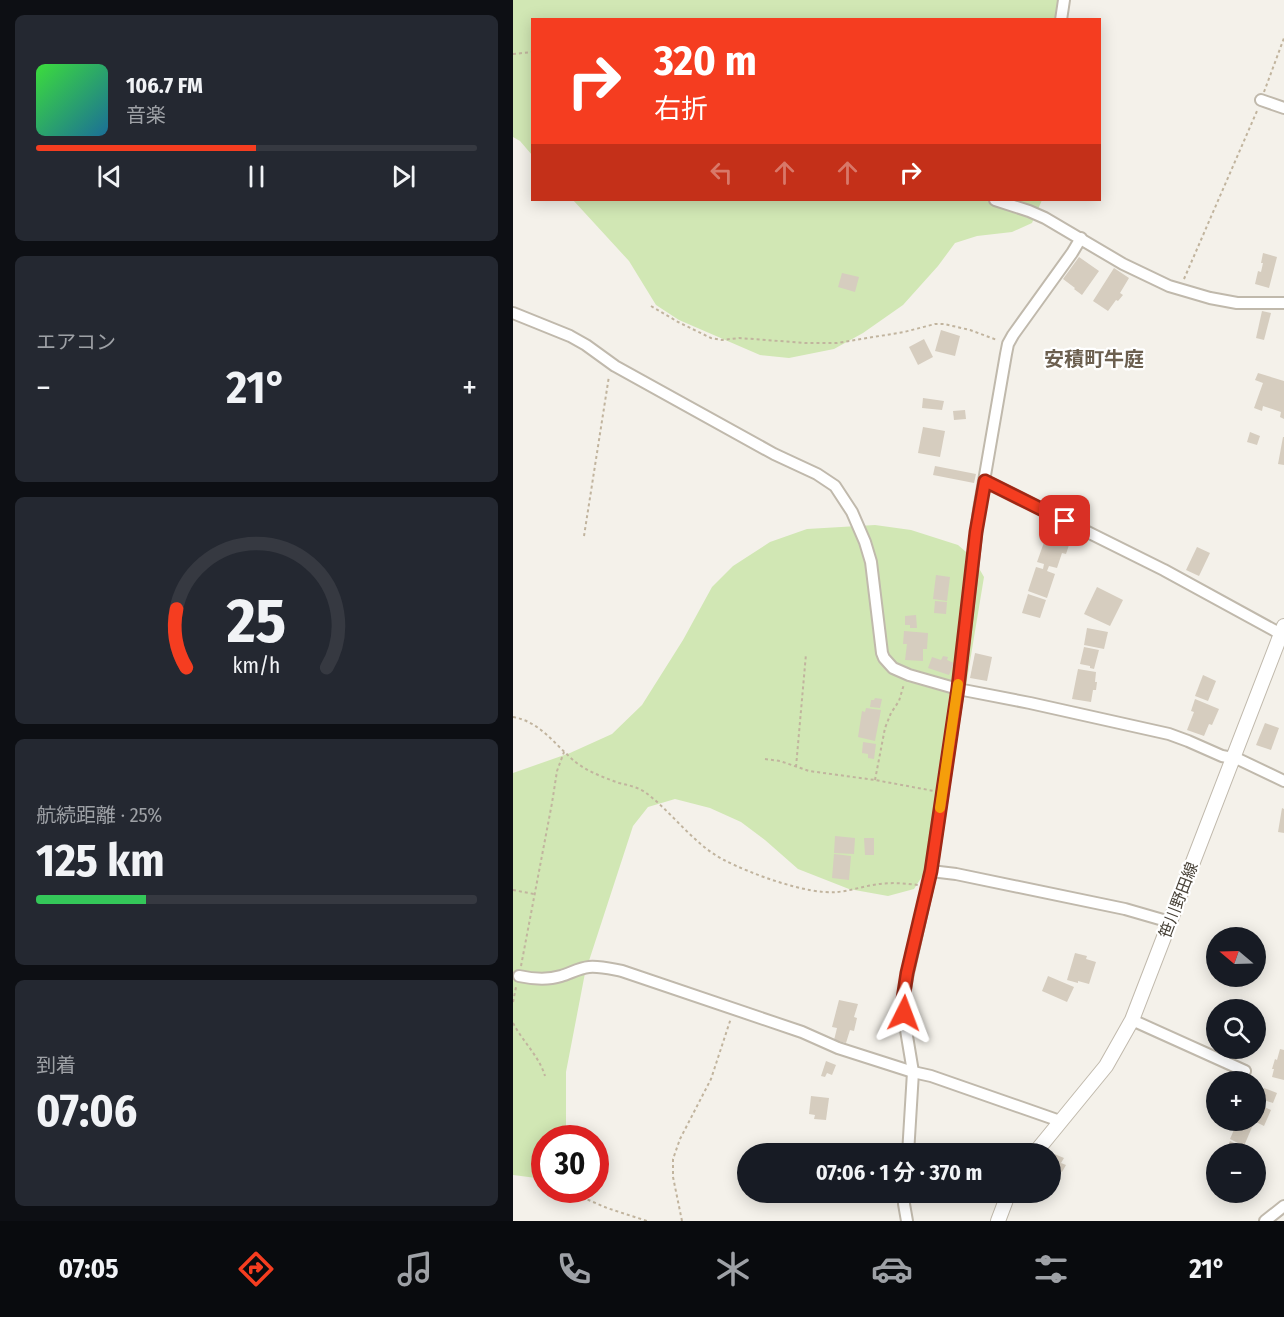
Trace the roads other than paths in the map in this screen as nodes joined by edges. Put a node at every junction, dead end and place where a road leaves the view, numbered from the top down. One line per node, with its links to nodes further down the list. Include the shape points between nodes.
1 (1064, 0): 2 (street)
2 (1061, 18)
3 (1261, 100): 4 (street)
4 (1284, 108)
5 (1002, 201): 6 (street)
6 (1030, 205): 7 (street)
7 (1081, 238): 8 (street, via 1169,286 1237,303); 10 (street, via 1008,344)
8 (1284, 303)
9 (513, 313): 12 (street, via 570,336 615,366 827,479 852,512 871,562 884,658 893,668 907,674)
10 (985, 481): 11 (street); 12 (street)
11 (1282, 630): 13 (street, 笹川野田線)
12 (958, 688): 13 (street, via 1169,734); 15 (street)
13 (1231, 759): 14 (street); 16 (street, 笹川野田線)
14 (1284, 781)
15 (931, 871): 16 (street, via 1125,909); 20 (street, via 903,999)
16 (1170, 922): 18 (street, 笹川野田線)
17 (519, 976): 20 (street, via 548,978 588,967 622,971)
18 (1132, 1020): 19 (street); 21 (street, 笹川野田線, via 1106,1066)
19 (1245, 1071)
20 (913, 1072): 21 (street); 22 (street)
21 (1060, 1121): 23 (street, 笹川野田線)
22 (909, 1143)
23 (1043, 1143)
24 (904, 1203): 27 (street)
25 (1004, 1203): 28 (street)
26 (1284, 1206): 29 (street)
27 (907, 1221)
28 (997, 1221)
29 (1265, 1221)

